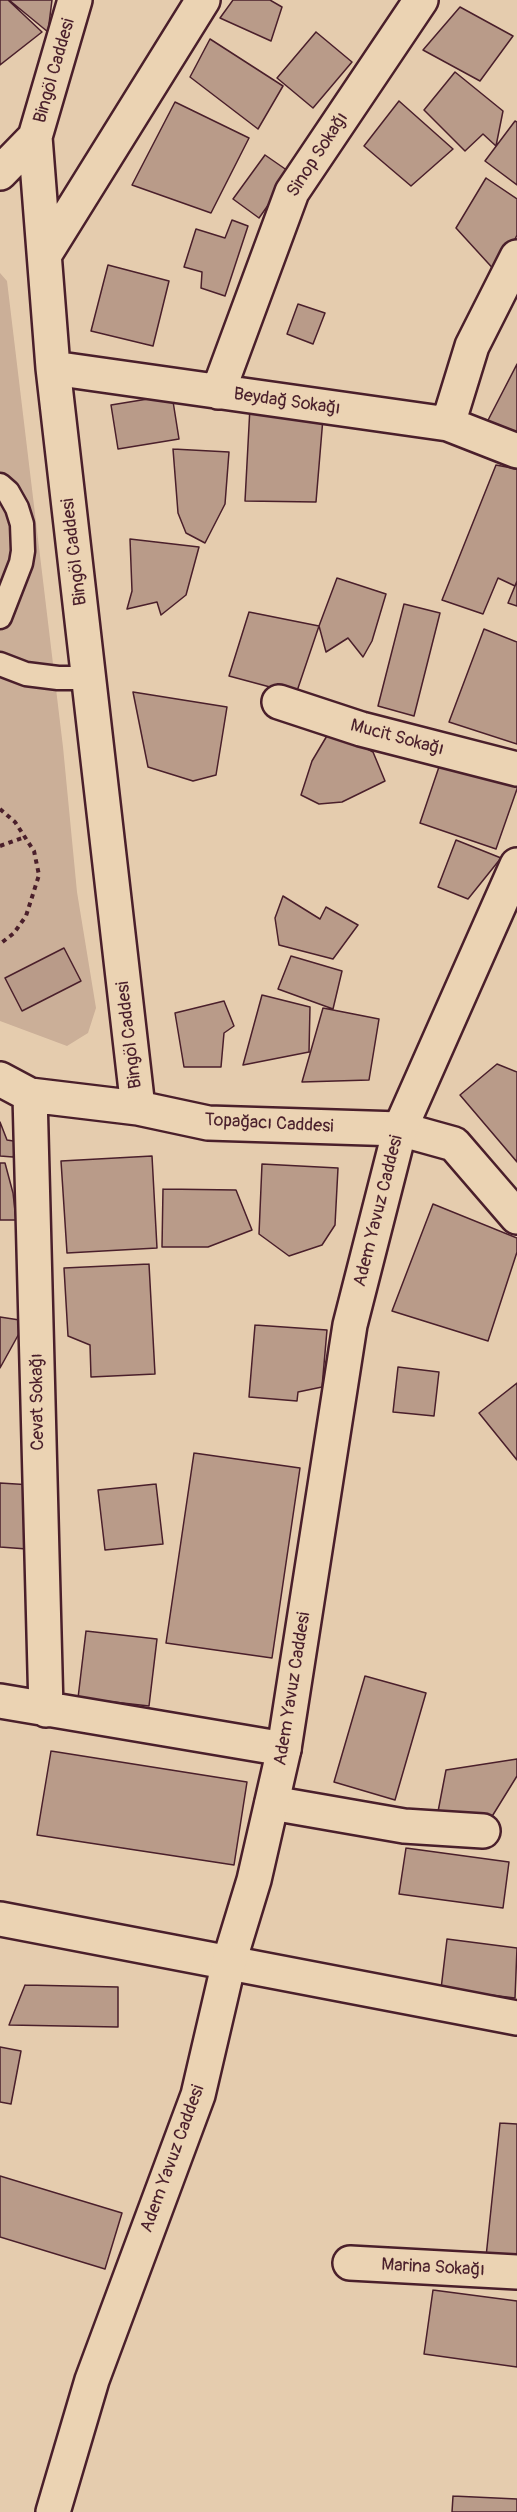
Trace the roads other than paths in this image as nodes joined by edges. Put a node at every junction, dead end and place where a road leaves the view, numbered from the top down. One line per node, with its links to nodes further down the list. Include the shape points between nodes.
1 (75, 0): 4 (street, Bingöl Caddesi)
2 (203, 0): 6 (street)
3 (421, 0): 9 (street, Sinop Sokağı, via 292,192)
4 (35, 137): 5 (street); 6 (street, Bingöl Caddesi)
5 (0, 173)
6 (45, 254): 8 (street, Bingöl Caddesi)
7 (517, 257): 10 (street, via 472,346)
8 (53, 368): 9 (street, Beydağ Sokağı); 15 (street, Bingöl Caddesi)
9 (218, 392): 10 (street, Beydağ Sokağı)
10 (448, 424): 11 (street, Beydağ Sokağı)
11 (517, 451)
12 (0, 485): 13 (lane, via 17,508 23,550)
13 (0, 617)
14 (0, 664): 15 (lane, via 26,674)
15 (89, 678): 21 (street, Bingöl Caddesi)
16 (279, 702): 17 (street, Mucit Sokağı, via 361,729)
17 (517, 769)
18 (517, 865): 22 (street, Adem Yavuz Caddesi)
19 (0, 1079): 20 (street, Topağacı Caddesi)
20 (30, 1095): 21 (street, Topağacı Caddesi); 25 (street, Cevat Sokağı)
21 (138, 1108): 22 (street, Topağacı Caddesi, via 208,1123)
22 (400, 1129): 23 (street, Topağacı Caddesi, via 454,1144); 26 (street, Adem Yavuz Caddesi, via 350,1325)
23 (517, 1217)
24 (0, 1701): 25 (street)
25 (46, 1710): 26 (street)
26 (284, 1749): 27 (street, Adem Yavuz Caddesi)
27 (272, 1803): 28 (street, via 404,1826); 30 (street, Adem Yavuz Caddesi)
28 (483, 1831)
29 (0, 1919): 30 (street)
30 (229, 1962): 31 (street); 34 (street, Adem Yavuz Caddesi, via 198,2095 92,2380)
31 (517, 2018)
32 (350, 2263): 33 (street, Marina Sokağı)
33 (517, 2272)
34 (53, 2512)

